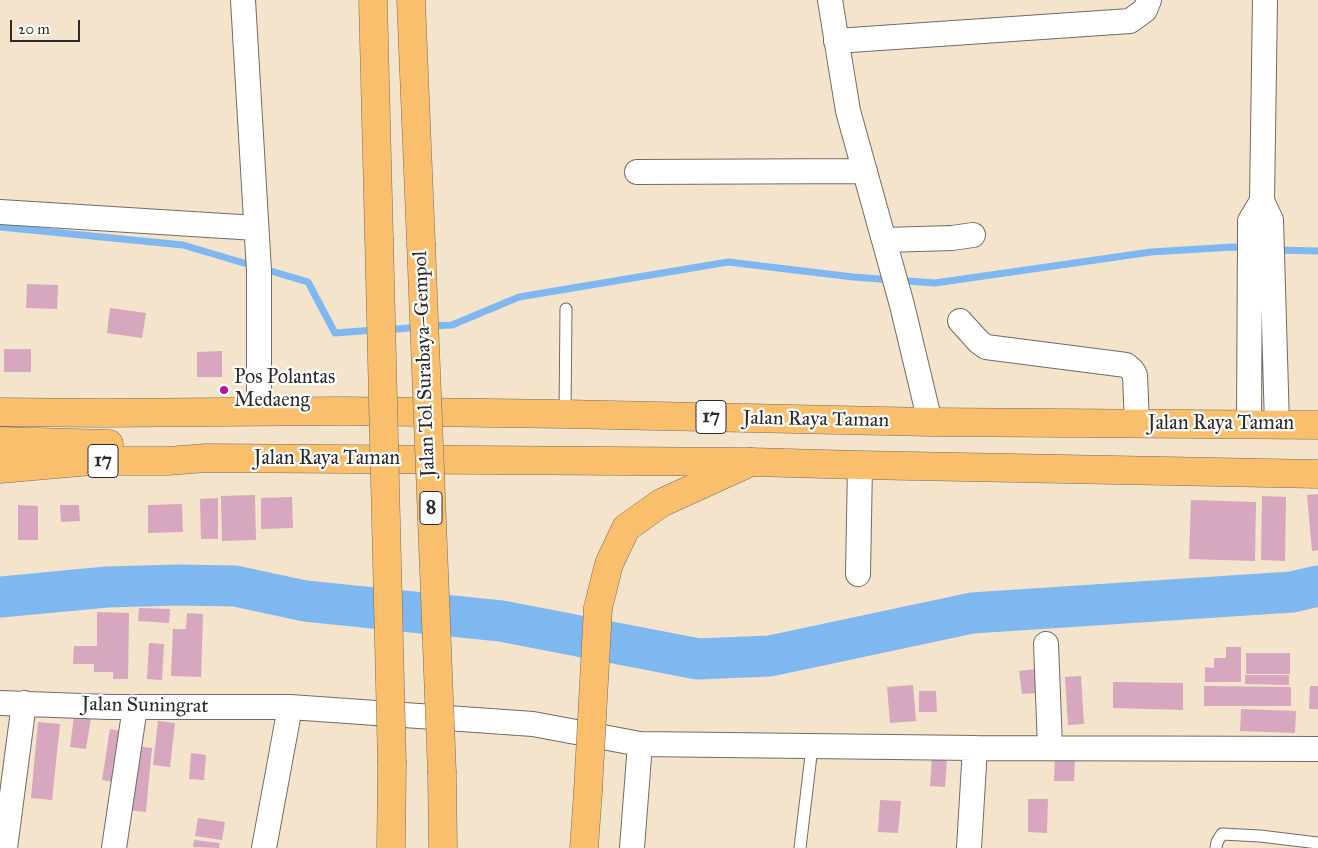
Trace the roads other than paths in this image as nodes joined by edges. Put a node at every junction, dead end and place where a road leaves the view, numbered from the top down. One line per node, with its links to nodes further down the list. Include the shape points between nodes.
1 (243, 0): 12 (street)
2 (373, 0): 48 (highway, Jalan Tol Surabaya–Gempol, bridge)
3 (411, 0): 49 (highway, Jalan Tol Surabaya–Gempol / 8, bridge)
4 (830, 0): 7 (street)
5 (1148, 0): 7 (street, via 1145,10 1130,21)
6 (1265, 0): 14 (street, via 1262,201 1250,221 1261,233)
7 (836, 41): 8 (street, via 848,111)
8 (865, 171): 9 (street); 13 (street)
9 (636, 172)
10 (0, 212): 12 (street)
11 (973, 235): 13 (street)
12 (257, 236): 17 (street)
13 (887, 250): 21 (street)
14 (1261, 263): 23 (street); 24 (street)
15 (566, 308): 20 (lane)
16 (960, 321): 22 (street, via 986,347 1126,365 1135,375)
17 (259, 411): 19 (highway, Jalan Raya Taman / 17); 20 (highway, Jalan Raya Taman / 17)
18 (0, 412): 19 (highway)
19 (103, 413): 26 (highway, 17)
20 (565, 414): 21 (highway, Jalan Raya Taman / 17)
21 (930, 422): 22 (highway, Jalan Raya Taman / 17)
22 (1137, 424): 23 (highway, Jalan Raya Taman / 17)
23 (1249, 425): 24 (highway, Jalan Raya Taman / 17)
24 (1277, 425): 25 (highway, Jalan Raya Taman / 17)
25 (1318, 425)
26 (0, 429)
27 (0, 441): 28 (highway, via 165,447 189,450)
28 (206, 458): 29 (highway, Jalan Raya Taman / 17); 31 (highway, 17, via 91,461)
29 (751, 462): 30 (highway, Jalan Raya Taman / 17); 50 (highway, bridge, via 661,503 626,528 609,564 598,608)
30 (860, 466): 32 (highway, Jalan Raya Taman / 17); 33 (street)
31 (0, 469)
32 (1318, 474)
33 (858, 574)
34 (1046, 644): 41 (street)
35 (0, 703): 36 (street, Jalan Suningrat)
36 (24, 703): 37 (street, Jalan Suningrat); 45 (street)
37 (135, 707): 38 (street, Jalan Suningrat); 46 (street)
38 (290, 707): 39 (street, Jalan Suningrat, via 532,724); 47 (street)
39 (640, 744): 40 (street, Jalan Suningrat); 51 (street)
40 (812, 746): 42 (street, Jalan Suningrat); 52 (lane)
41 (1050, 747): 42 (street, Jalan Suningrat); 43 (street, Jalan Suningrat)
42 (975, 748): 53 (street)
43 (1318, 749)
44 (1318, 843): 54 (lane, via 1222,834)
45 (5, 848)
46 (114, 848)
47 (264, 848)
48 (392, 848)
49 (443, 848)
50 (584, 848)
51 (632, 848)
52 (800, 848)
53 (969, 848)
54 (1216, 848)

